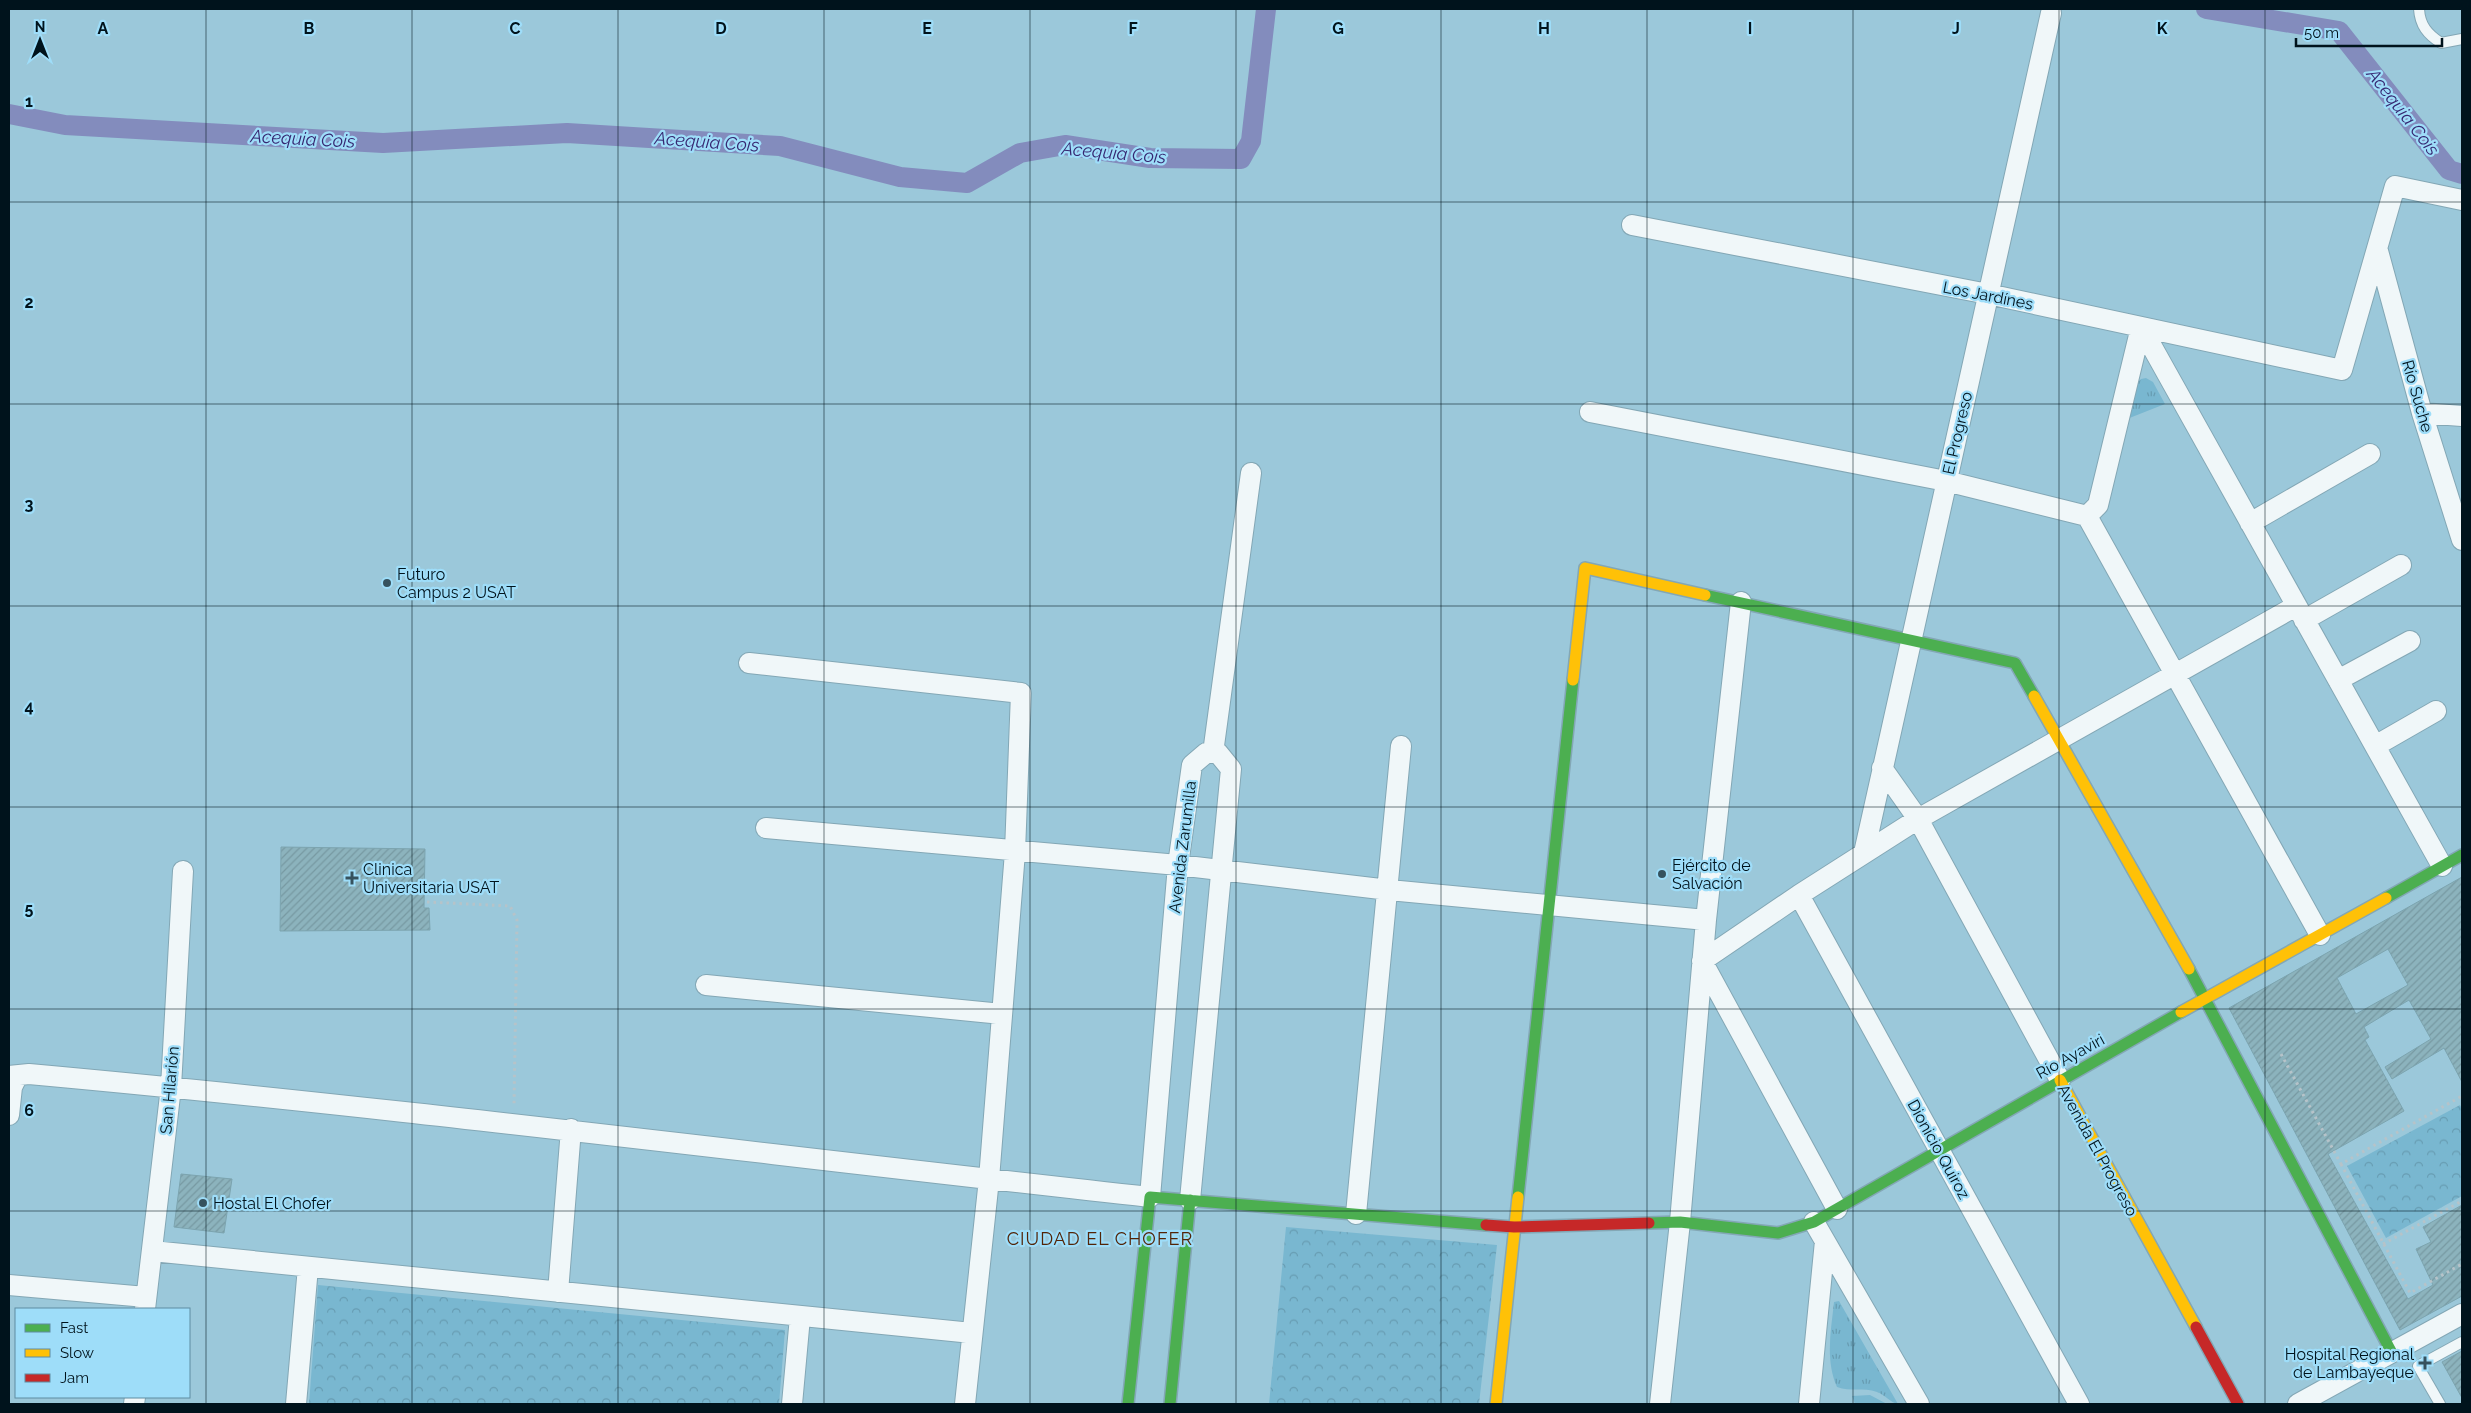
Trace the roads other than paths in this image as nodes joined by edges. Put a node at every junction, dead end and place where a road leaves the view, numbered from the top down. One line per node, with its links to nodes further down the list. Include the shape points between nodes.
1 (2419, 9): 3 (lane, via 2420,21 2430,36 2441,43)
2 (2051, 13): 7 (street, El Progreso)
3 (2462, 39)
4 (2462, 200): 6 (street, via 2395,186)
5 (1632, 225): 7 (street, Los Jardínes)
6 (2377, 250): 8 (street, Los Jardínes, via 2342,370); 10 (street, Río Suche)
7 (1988, 294): 8 (street, Los Jardínes); 14 (street, El Progreso)
8 (2141, 327): 15 (street, via 2098,505); 16 (street)
9 (1590, 412): 14 (street)
10 (2422, 413): 11 (street); 17 (street, Río Suche)
11 (2462, 416)
12 (2370, 454): 16 (street)
13 (1251, 473): 30 (street)
14 (1946, 481): 15 (street); 21 (street, El Progreso)
15 (2087, 516): 24 (street)
16 (2250, 523): 20 (street)
17 (2462, 540)
18 (2401, 565): 20 (street)
19 (1740, 602): 21 (street); 43 (street, via 1585,568); 44 (street)
20 (2300, 613): 24 (street); 25 (street)
21 (1911, 640): 27 (street, via 2015,663); 31 (street, El Progreso)
22 (2410, 640): 25 (street)
23 (748, 662): 34 (street, via 1021,693)
24 (2176, 675): 27 (street); 45 (street)
25 (2338, 680): 29 (street)
26 (2436, 711): 29 (street)
27 (2059, 740): 32 (street); 48 (street)
28 (1401, 746): 41 (street)
29 (2375, 746): 38 (street)
30 (1212, 754): 37 (street, Avenida Zarumilla, via 1206,754 1192,766); 39 (street, via 1218,754 1231,769)
31 (1882, 768): 32 (street, Avenida El Progreso); 35 (street, El Progreso)
32 (1918, 819): 35 (street); 51 (street, Avenida El Progreso)
33 (766, 828): 34 (street)
34 (1016, 852): 37 (street); 49 (street)
35 (1864, 852): 42 (street)
36 (2462, 855): 38 (street, Río Ayaviri)
37 (1178, 866): 39 (street); 57 (street, Avenida Zarumilla)
38 (2442, 866): 45 (street, Río Ayaviri)
39 (1222, 870): 41 (street); 58 (street)
40 (183, 871): 52 (street, San Hilarión)
41 (1389, 890): 43 (street); 60 (street)
42 (1799, 895): 46 (street); 55 (street, Dionicio Quiroz)
43 (1548, 905): 44 (street); 63 (street)
44 (1706, 920): 46 (street)
45 (2320, 935): 48 (street, Río Ayaviri)
46 (1702, 961): 59 (street); 61 (street)
47 (706, 985): 49 (street)
48 (2206, 998): 51 (street, Río Ayaviri); 74 (street)
49 (1002, 1014): 56 (street)
50 (13, 1076): 52 (street, via 29,1074); 53 (street)
51 (2060, 1080): 55 (street, Río Ayaviri); 85 (street, Avenida El Progreso)
52 (171, 1087): 54 (street); 65 (street, San Hilarión)
53 (9, 1114)
54 (571, 1129): 56 (street); 68 (street)
55 (1939, 1150): 59 (street, Río Ayaviri); 75 (street, Dionicio Quiroz)
56 (989, 1179): 57 (street); 72 (street)
57 (1150, 1197): 58 (street, Río Ayaviri); 79 (street, Avenida Zarumilla)
58 (1190, 1200): 60 (street, Río Ayaviri); 80 (street)
59 (1837, 1209): 62 (street, Río Ayaviri)
60 (1356, 1214): 63 (street, Río Ayaviri)
61 (1680, 1222): 62 (street, Río Ayaviri, via 1778,1234); 63 (street, Río Ayaviri); 82 (street)
62 (1814, 1222): 64 (street)
63 (1514, 1227): 81 (street)
64 (1825, 1241): 83 (street); 84 (street)
65 (152, 1251): 66 (street); 69 (street, San Hilarión)
66 (308, 1267): 68 (street); 76 (street)
67 (9, 1285): 69 (street)
68 (558, 1292): 71 (street)
69 (146, 1303)
70 (2462, 1314): 74 (street)
71 (800, 1317): 72 (street); 77 (street)
72 (972, 1332): 78 (street)
73 (2462, 1342): 87 (lane, via 2418,1366)
74 (2392, 1353): 86 (street)
75 (2073, 1402)
76 (296, 1404)
77 (792, 1404)
78 (965, 1404)
79 (1128, 1404)
80 (1170, 1404)
81 (1496, 1404)
82 (1660, 1404)
83 (1809, 1404)
84 (1920, 1404)
85 (2238, 1404)
86 (2298, 1404)
87 (2440, 1404)

